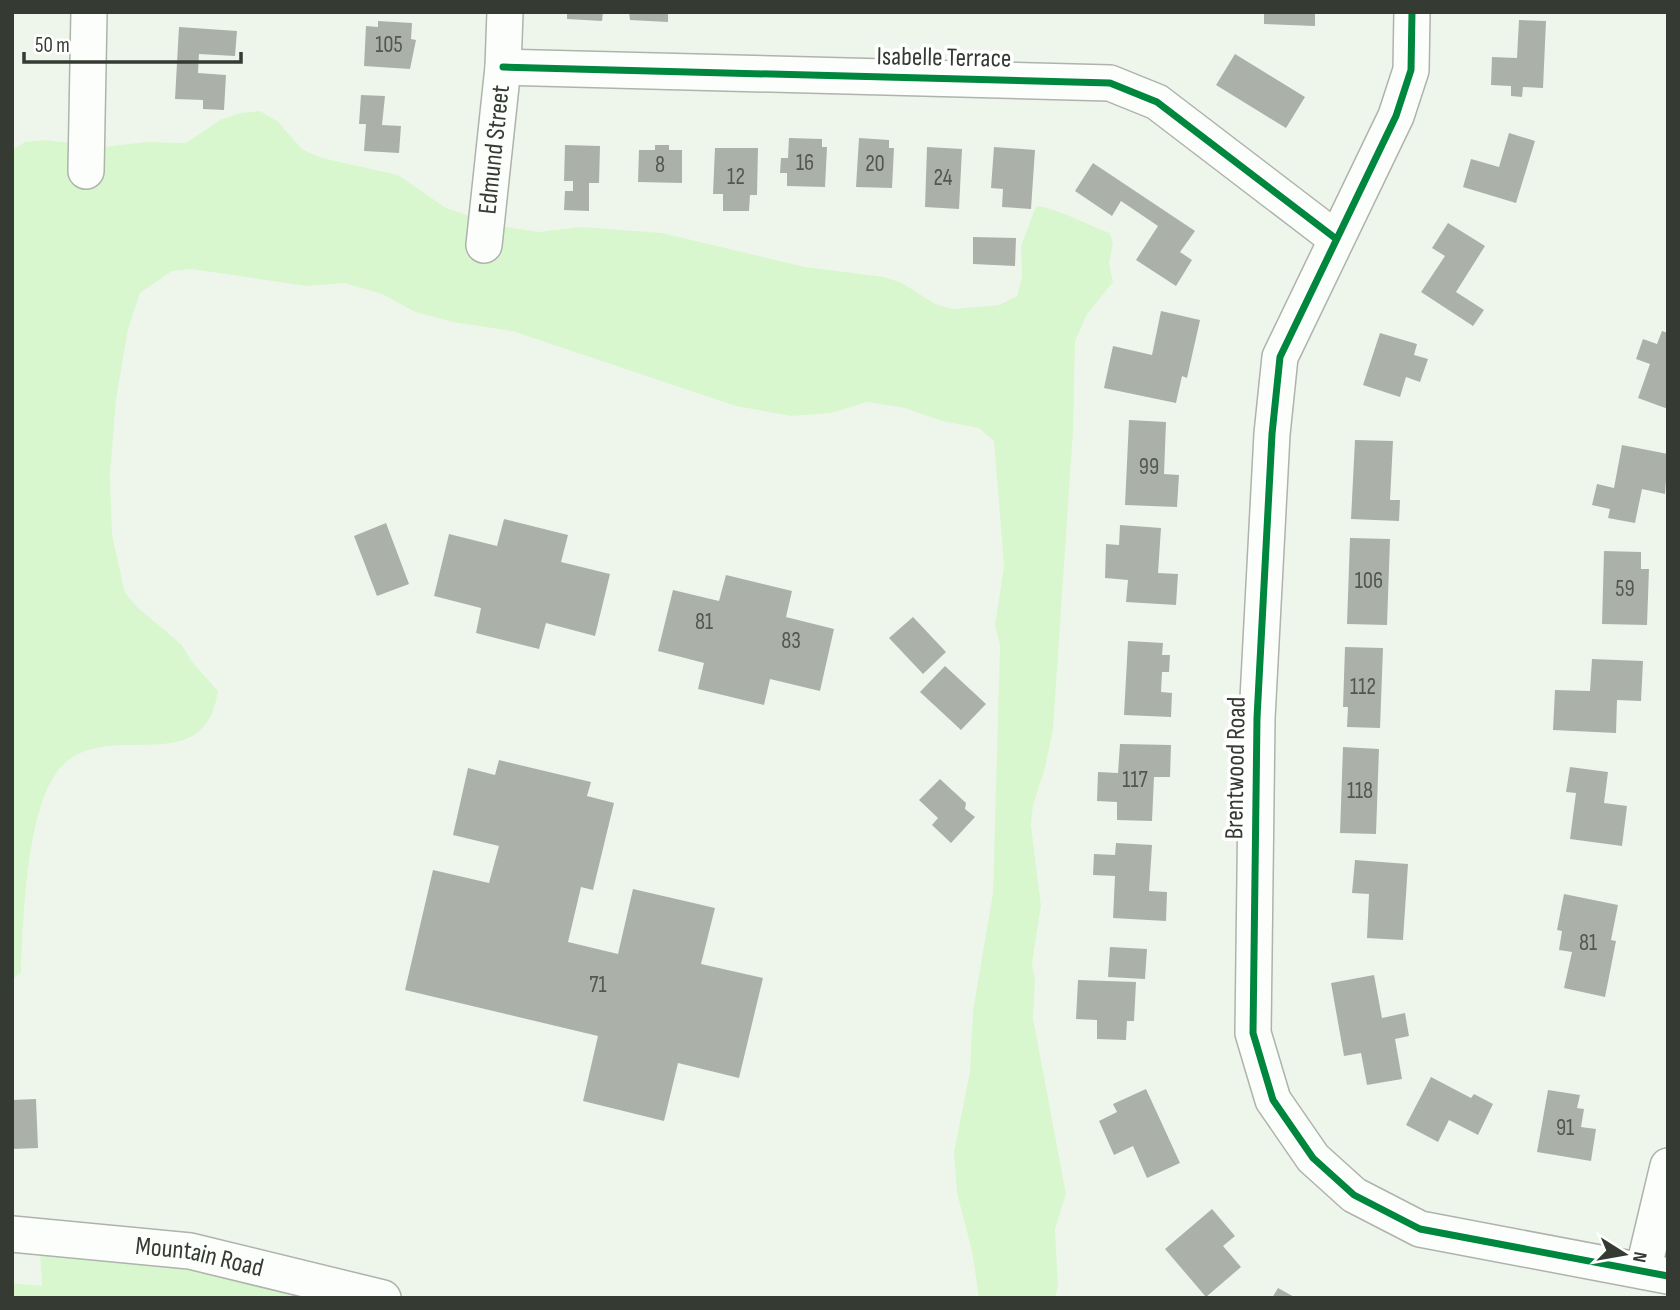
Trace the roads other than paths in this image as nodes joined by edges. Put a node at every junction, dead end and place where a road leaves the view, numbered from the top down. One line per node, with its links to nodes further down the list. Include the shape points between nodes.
1 (89, 12): 5 (street)
2 (505, 12): 4 (street, Edmund Street)
3 (1412, 12): 6 (street, Brentwood Road, via 1408,82 1396,116)
4 (503, 67): 6 (street, Isabelle Terrace, via 1110,83 1157,102); 7 (street, Edmund Street)
5 (86, 171)
6 (1335, 237): 10 (street, Brentwood Road, via 1280,357 1272,434 1257,718 1253,1033 1273,1100 1313,1158 1354,1195 1420,1229)
7 (484, 246)
8 (1668, 1167): 10 (street)
9 (12, 1234): 11 (street, Mountain Road, via 190,1251)
10 (1655, 1273)
11 (383, 1298)

